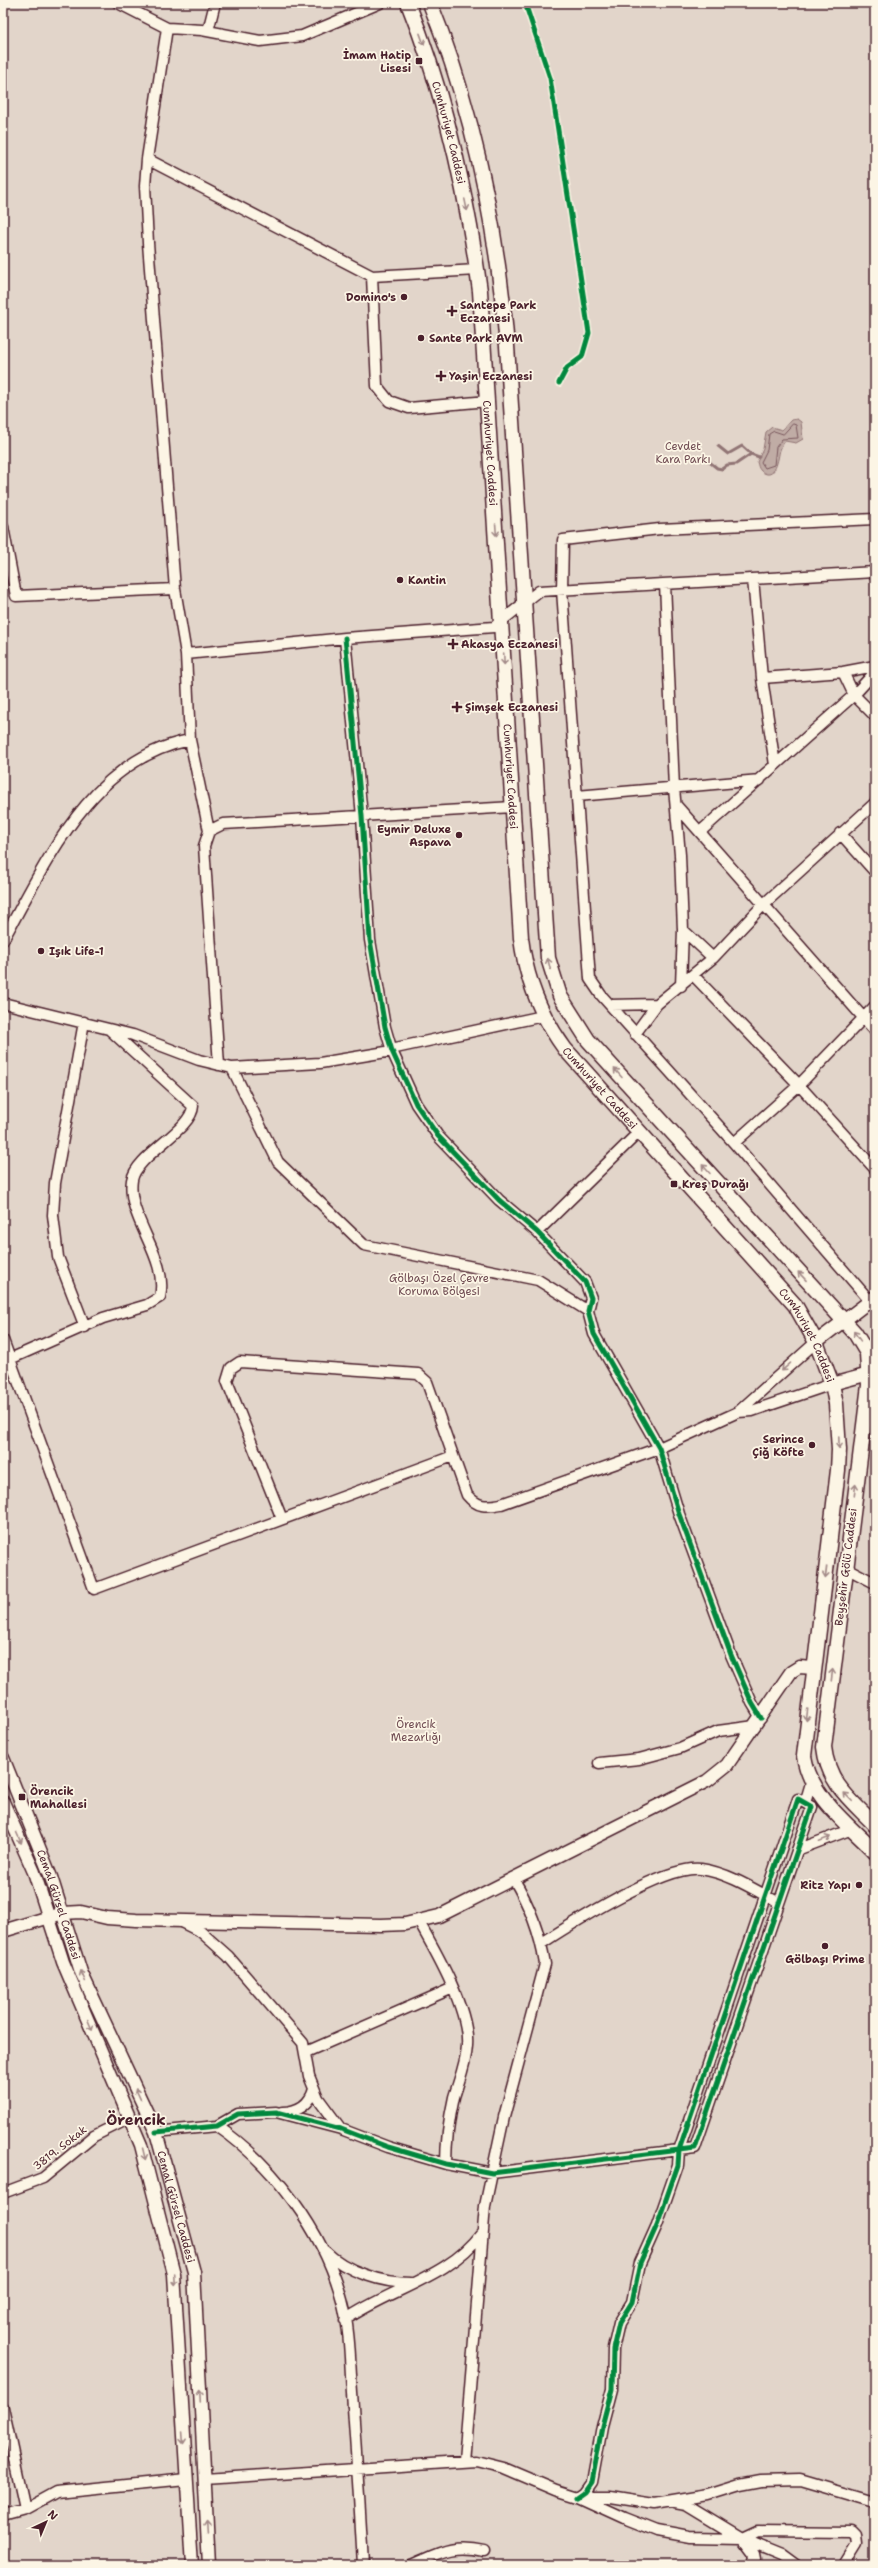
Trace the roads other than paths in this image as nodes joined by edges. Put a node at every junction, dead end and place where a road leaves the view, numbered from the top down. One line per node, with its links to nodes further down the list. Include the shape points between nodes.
1 (118, 3): 6 (street)
2 (215, 3): 7 (street)
3 (380, 3): 7 (street, via 302,36 260,41)
4 (408, 3): 9 (main road, Cumhuriyet Caddesi, one-way to 9, via 424,45 448,130 467,207)
5 (430, 3): 19 (main road, Cumhuriyet Caddesi, via 449,52 472,130 492,217 507,346)
6 (167, 28): 7 (street); 8 (street)
7 (208, 31)
8 (147, 159): 10 (street); 17 (street, via 145,186 148,243)
9 (477, 270): 10 (street); 11 (main road, Cumhuriyet Caddesi)
10 (372, 276): 11 (street, via 378,386 389,401 409,408)
11 (488, 401): 20 (main road, Cumhuriyet Caddesi, one-way to 20)
12 (875, 519): 18 (street, via 660,529 563,540)
13 (3, 527): 17 (street, via 16,596)
14 (875, 572): 15 (street)
15 (753, 579): 16 (street); 26 (street)
16 (665, 584): 18 (street); 32 (street)
17 (174, 590): 22 (street)
18 (562, 590): 19 (street, via 539,591); 33 (street)
19 (524, 603): 20 (street); 67 (main road, Cumhuriyet Caddesi, one-way to 19, via 588,1040 560,996 548,958)
20 (502, 622): 21 (street, via 494,627); 36 (main road, Cumhuriyet Caddesi, one-way to 36)
21 (345, 638): 22 (street); 37 (street)
22 (186, 654): 29 (street)
23 (875, 666): 24 (street)
24 (843, 672): 26 (street); 27 (street)
25 (875, 672): 27 (street)
26 (762, 678): 30 (street)
27 (854, 695): 28 (street); 30 (street)
28 (875, 716)
29 (190, 740): 38 (street); 44 (street, via 170,744 134,760 86,804 59,842)
30 (775, 765): 31 (street)
31 (760, 780): 32 (street); 39 (street)
32 (674, 788): 33 (street); 35 (street)
33 (577, 796): 50 (street, via 587,968 594,987)
34 (875, 803): 40 (street)
35 (676, 805): 39 (street); 43 (street)
36 (513, 807): 37 (street); 52 (main road, Cumhuriyet Caddesi, via 523,957)
37 (362, 816): 38 (street, via 224,824); 58 (street, via 370,940)
38 (209, 831): 59 (street, via 204,846)
39 (701, 831): 42 (street)
40 (840, 833): 41 (street); 42 (street)
41 (875, 872)
42 (765, 903): 45 (street); 53 (street)
43 (683, 930): 45 (street); 47 (street)
44 (3, 940)
45 (713, 958): 46 (street)
46 (693, 975): 47 (street); 61 (street)
47 (681, 986): 49 (street)
48 (3, 1003): 54 (street)
49 (657, 1004): 50 (street); 57 (street)
50 (610, 1005): 57 (street)
51 (875, 1006): 53 (street)
52 (543, 1016): 58 (street); 62 (main road, Cumhuriyet Caddesi, via 565,1049)
53 (862, 1017): 56 (street); 61 (street)
54 (84, 1022): 55 (street); 70 (street, via 55,1183 53,1215 58,1257)
55 (110, 1030): 59 (street, via 133,1035); 70 (street, via 136,1052 162,1080 189,1100 193,1111 141,1165 132,1179 131,1193 151,1244 162,1283 160,1297 147,1305 103,1318)
56 (875, 1031)
57 (634, 1034): 63 (street)
58 (391, 1050): 60 (street, via 320,1063); 65 (street, via 416,1104 438,1136 499,1200)
59 (219, 1065): 60 (street)
60 (232, 1068): 68 (street, via 278,1162 364,1245 538,1280)
61 (798, 1085): 63 (street); 64 (street)
62 (640, 1131): 65 (street); 72 (main road, Cumhuriyet Caddesi, via 795,1305)
63 (734, 1143): 66 (street)
64 (875, 1169)
65 (537, 1232): 68 (street, via 585,1282 591,1298)
66 (872, 1299): 69 (street)
67 (829, 1304): 69 (main road, Beyşehir Gölü Caddesi)
68 (588, 1311): 77 (street, via 594,1334)
69 (845, 1321): 72 (street); 74 (main road, Beyşehir Gölü Caddesi, one-way to 69, via 863,1345)
70 (85, 1327): 73 (street)
71 (3, 1340): 73 (street)
72 (816, 1342): 75 (main road, Cumhuriyet Caddesi); 76 (street, one-way to 76)
73 (10, 1359): 79 (street, via 94,1589)
74 (872, 1366): 75 (street); 80 (main road, Beyşehir Gölü Caddesi, one-way to 74)
75 (832, 1384): 76 (street, via 752,1411); 82 (main road, Cumhuriyet Caddesi, one-way to 82, via 836,1404 838,1470)
76 (738, 1412): 77 (street)
77 (659, 1448): 78 (street, via 502,1504 485,1507 475,1503 467,1495); 87 (street, via 679,1514 730,1655)
78 (453, 1456): 79 (street); 79 (street, via 427,1382 418,1374 240,1362 231,1368 226,1381)
79 (282, 1519)
80 (846, 1568): 81 (street); 83 (main road, Beyşehir Gölü Caddesi)
81 (875, 1583)
82 (817, 1645): 83 (main road); 84 (main road, Cumhuriyet Caddesi)
83 (836, 1647): 86 (main road, Beyşehir Gölü Caddesi, one-way to 83)
84 (814, 1668): 85 (main road, Cumhuriyet Caddesi); 87 (street, via 798,1667 791,1672)
85 (811, 1691): 86 (main road); 91 (main road, Cumhuriyet Caddesi, one-way to 91, via 804,1756)
86 (830, 1693): 90 (main road, Beyşehir Gölü Caddesi, via 824,1747)
87 (758, 1722): 89 (street, via 718,1731 680,1748 638,1759); 98 (street, via 727,1765 707,1781)
88 (3, 1758): 101 (street, Cemal Gürsel Caddesi)
89 (598, 1763)
90 (829, 1772): 91 (main road); 94 (main road, Beyşehir Gölü Caddesi, one-way to 90, via 837,1785)
91 (811, 1783): 93 (street); 95 (main road)
92 (3, 1802): 102 (street, Cemal Gürsel Caddesi, one-way to 102, via 34,1872)
93 (805, 1803): 96 (street, via 812,1807); 99 (street, via 798,1799)
94 (875, 1825)
95 (852, 1829): 96 (street, one-way to 95); 97 (main road)
96 (797, 1850): 100 (street)
97 (875, 1852)
98 (513, 1878): 104 (street, via 439,1916); 106 (street, via 524,1896)
99 (765, 1895): 100 (street); 106 (street, via 720,1874 700,1869 682,1870 611,1902); 115 (street)
100 (779, 1903): 115 (street, via 695,2148)
101 (63, 1913): 102 (street); 103 (street, via 81,1912 107,1918); 114 (street, Cemal Gürsel Caddesi, one-way to 101, via 81,1972)
102 (49, 1918): 105 (street); 111 (street, Cemal Gürsel Caddesi, one-way to 111, via 63,1962)
103 (180, 1921): 104 (street, via 381,1925); 108 (street, via 201,1932 228,1956 303,2043)
104 (419, 1922): 107 (street, via 441,1961)
105 (3, 1931)
106 (542, 1943): 117 (street, via 545,1964)
107 (452, 1988): 108 (street); 116 (street, via 465,2025 467,2046 448,2125)
108 (306, 2052): 109 (street, via 309,2076)
109 (314, 2089): 110 (street, via 311,2099 304,2106 289,2112); 113 (street)
110 (276, 2112): 112 (street, via 238,2114); 113 (street)
111 (130, 2118): 118 (street, 3819. Sokak, via 94,2136 43,2178); 126 (street, Cemal Gürsel Caddesi, one-way to 126, via 141,2145 174,2274)
112 (217, 2126): 114 (street); 120 (street, via 231,2135 272,2175)
113 (341, 2129): 116 (street, via 388,2147)
114 (156, 2132): 127 (street, Cemal Gürsel Caddesi, one-way to 114, via 194,2272)
115 (679, 2150): 117 (street); 128 (street, via 678,2165 660,2219 640,2263 632,2302 619,2323 613,2349 612,2389 592,2482)
116 (446, 2164): 117 (street)
117 (492, 2173): 119 (street)
118 (3, 2193)
119 (483, 2232): 121 (street, via 473,2246 453,2262); 124 (street)
120 (321, 2246): 121 (street, via 334,2259 376,2278 395,2283); 122 (street, via 342,2300)
121 (412, 2283): 122 (street)
122 (345, 2320): 125 (street)
123 (3, 2408): 131 (street)
124 (464, 2461): 125 (street); 128 (street, via 476,2461 504,2468)
125 (358, 2468): 127 (street); 137 (street)
126 (186, 2479): 131 (street, via 56,2492); 135 (street, Cemal Gürsel Caddesi)
127 (204, 2479): 136 (street, Cemal Gürsel Caddesi, one-way to 127)
128 (578, 2497): 129 (street, via 610,2497 654,2504); 133 (street, via 657,2531 688,2537)
129 (668, 2502): 130 (street, via 708,2495 740,2485 788,2480 817,2484); 133 (street, via 686,2504)
130 (875, 2502)
131 (25, 2509): 132 (street)
132 (3, 2515)
133 (742, 2538): 139 (street, via 754,2554 755,2559); 140 (street, via 768,2548); 141 (street, via 757,2531 852,2532 856,2536 857,2544)
134 (483, 2551): 138 (street, via 451,2548)
135 (192, 2565)
136 (209, 2565)
137 (363, 2565)
138 (410, 2565)
139 (750, 2565)
140 (796, 2565)
141 (844, 2565)

